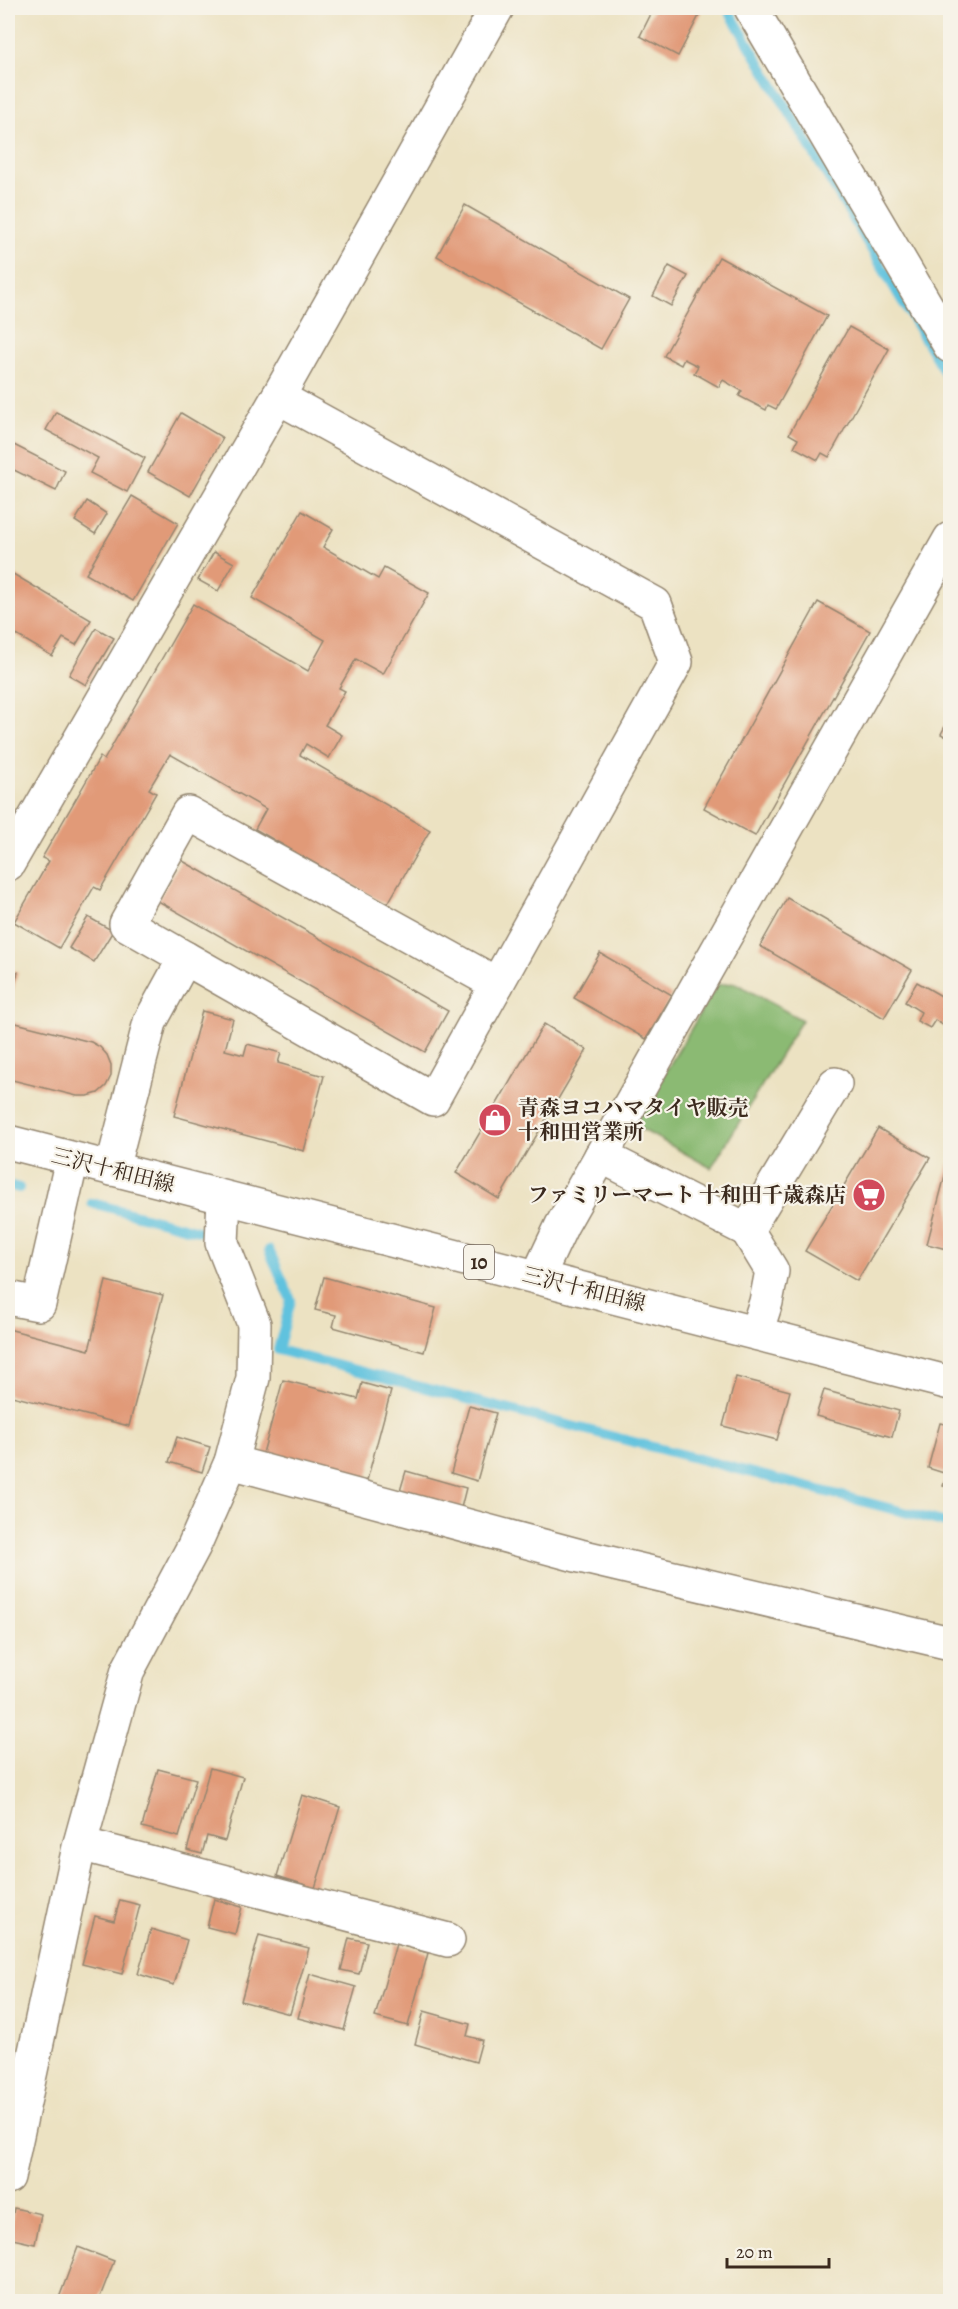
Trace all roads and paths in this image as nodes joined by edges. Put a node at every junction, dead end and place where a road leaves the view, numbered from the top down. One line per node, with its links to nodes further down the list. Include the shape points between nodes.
1 (497, 8): 4 (street)
2 (751, 8): 3 (street)
3 (951, 346)
4 (278, 397): 6 (street); 8 (street, via 655,603 676,662)
5 (951, 539): 11 (street)
6 (8, 864)
7 (185, 958): 8 (street, via 433,1099); 8 (street, via 126,924 188,813); 13 (street, via 150,1022)
8 (497, 984)
9 (835, 1084): 15 (street)
10 (8, 1142): 12 (street, 三沢十和田線 / 10)
11 (601, 1156): 15 (street); 16 (street)
12 (72, 1159): 13 (street, 三沢十和田線 / 10); 17 (street, via 39,1304)
13 (112, 1169): 14 (street, 三沢十和田線 / 10)
14 (224, 1198): 16 (street, 三沢十和田線 / 10); 20 (street, via 222,1243 254,1324 253,1378)
15 (747, 1230): 18 (street, via 772,1271)
16 (538, 1276): 18 (street, 三沢十和田線 / 10)
17 (8, 1298)
18 (756, 1333): 19 (street, 三沢十和田線 / 10)
19 (951, 1383)
20 (231, 1462): 21 (street, via 580,1556); 22 (street, via 194,1546 128,1670)
21 (951, 1643)
22 (80, 1844): 23 (street); 24 (street)
23 (448, 1940)
24 (8, 2177)

